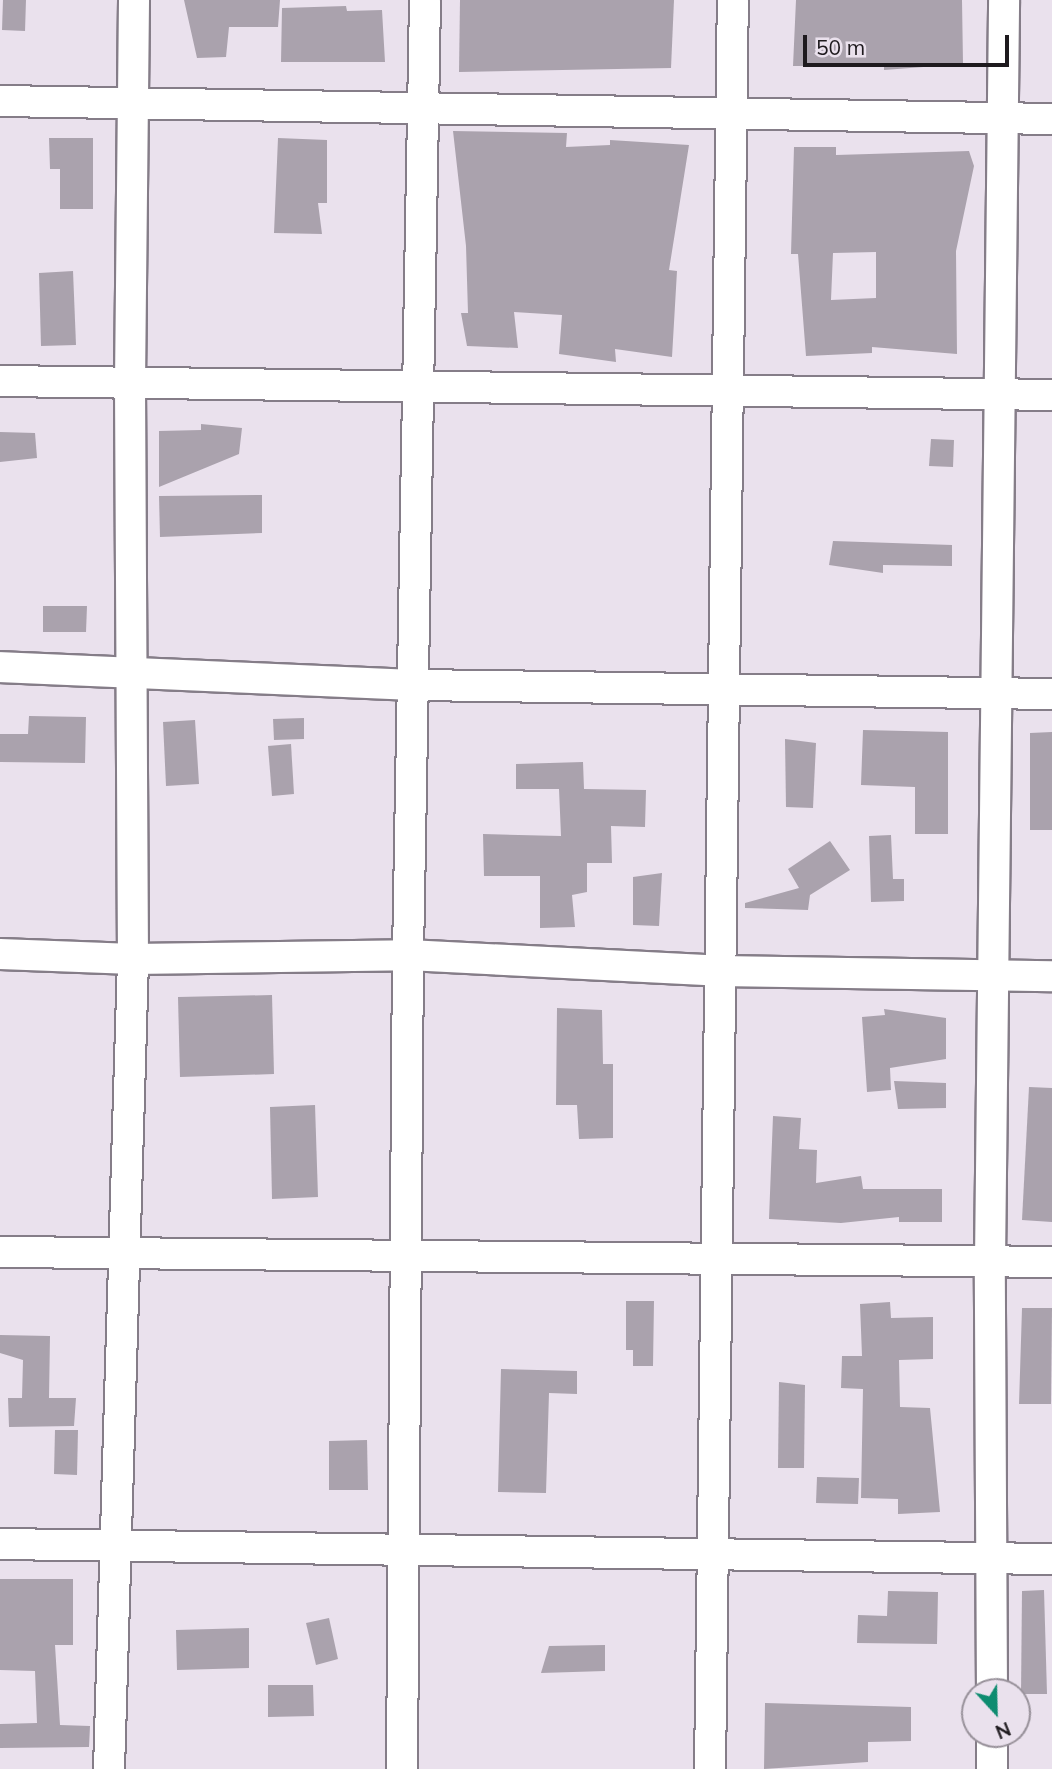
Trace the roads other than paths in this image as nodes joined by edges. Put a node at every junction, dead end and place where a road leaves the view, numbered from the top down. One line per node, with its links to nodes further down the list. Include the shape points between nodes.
1 (134, 0): 6 (street)
2 (425, 0): 7 (street)
3 (733, 0): 8 (street)
4 (1004, 0): 9 (street)
5 (0, 101): 6 (street)
6 (134, 104): 7 (street); 12 (street)
7 (423, 108): 8 (street); 13 (street)
8 (732, 113): 9 (street); 14 (street)
9 (1003, 118): 10 (street); 15 (street)
10 (1052, 119)
11 (0, 381): 12 (street)
12 (130, 383): 13 (street); 18 (street)
13 (420, 387): 14 (street); 19 (street)
14 (728, 391): 15 (street); 20 (street)
15 (1001, 394): 16 (street); 21 (street)
16 (1052, 395)
17 (0, 667): 18 (street)
18 (132, 670): 19 (street); 25 (street)
19 (416, 685): 20 (street); 24 (street)
20 (724, 689): 21 (street); 26 (street)
21 (998, 693): 22 (street); 27 (street)
22 (1052, 694)
23 (0, 954): 25 (street)
24 (408, 955): 25 (street); 26 (street); 31 (street)
25 (133, 959): 30 (street)
26 (720, 971): 27 (street); 32 (street)
27 (996, 975): 28 (street); 33 (street)
28 (1052, 976)
29 (0, 1252): 30 (street)
30 (121, 1254): 31 (street); 36 (street)
31 (406, 1254): 32 (street); 37 (street)
32 (718, 1261): 33 (street); 38 (street)
33 (990, 1262): 34 (street); 39 (street)
34 (1052, 1262)
35 (0, 1544): 36 (street)
36 (113, 1546): 37 (street); 43 (street)
37 (405, 1550): 38 (street); 44 (street)
38 (713, 1554): 39 (street); 45 (street)
39 (993, 1558): 40 (street); 41 (street)
40 (1052, 1559)
41 (992, 1678)
42 (992, 1748): 46 (street)
43 (109, 1769)
44 (402, 1769)
45 (710, 1769)
46 (992, 1769)

